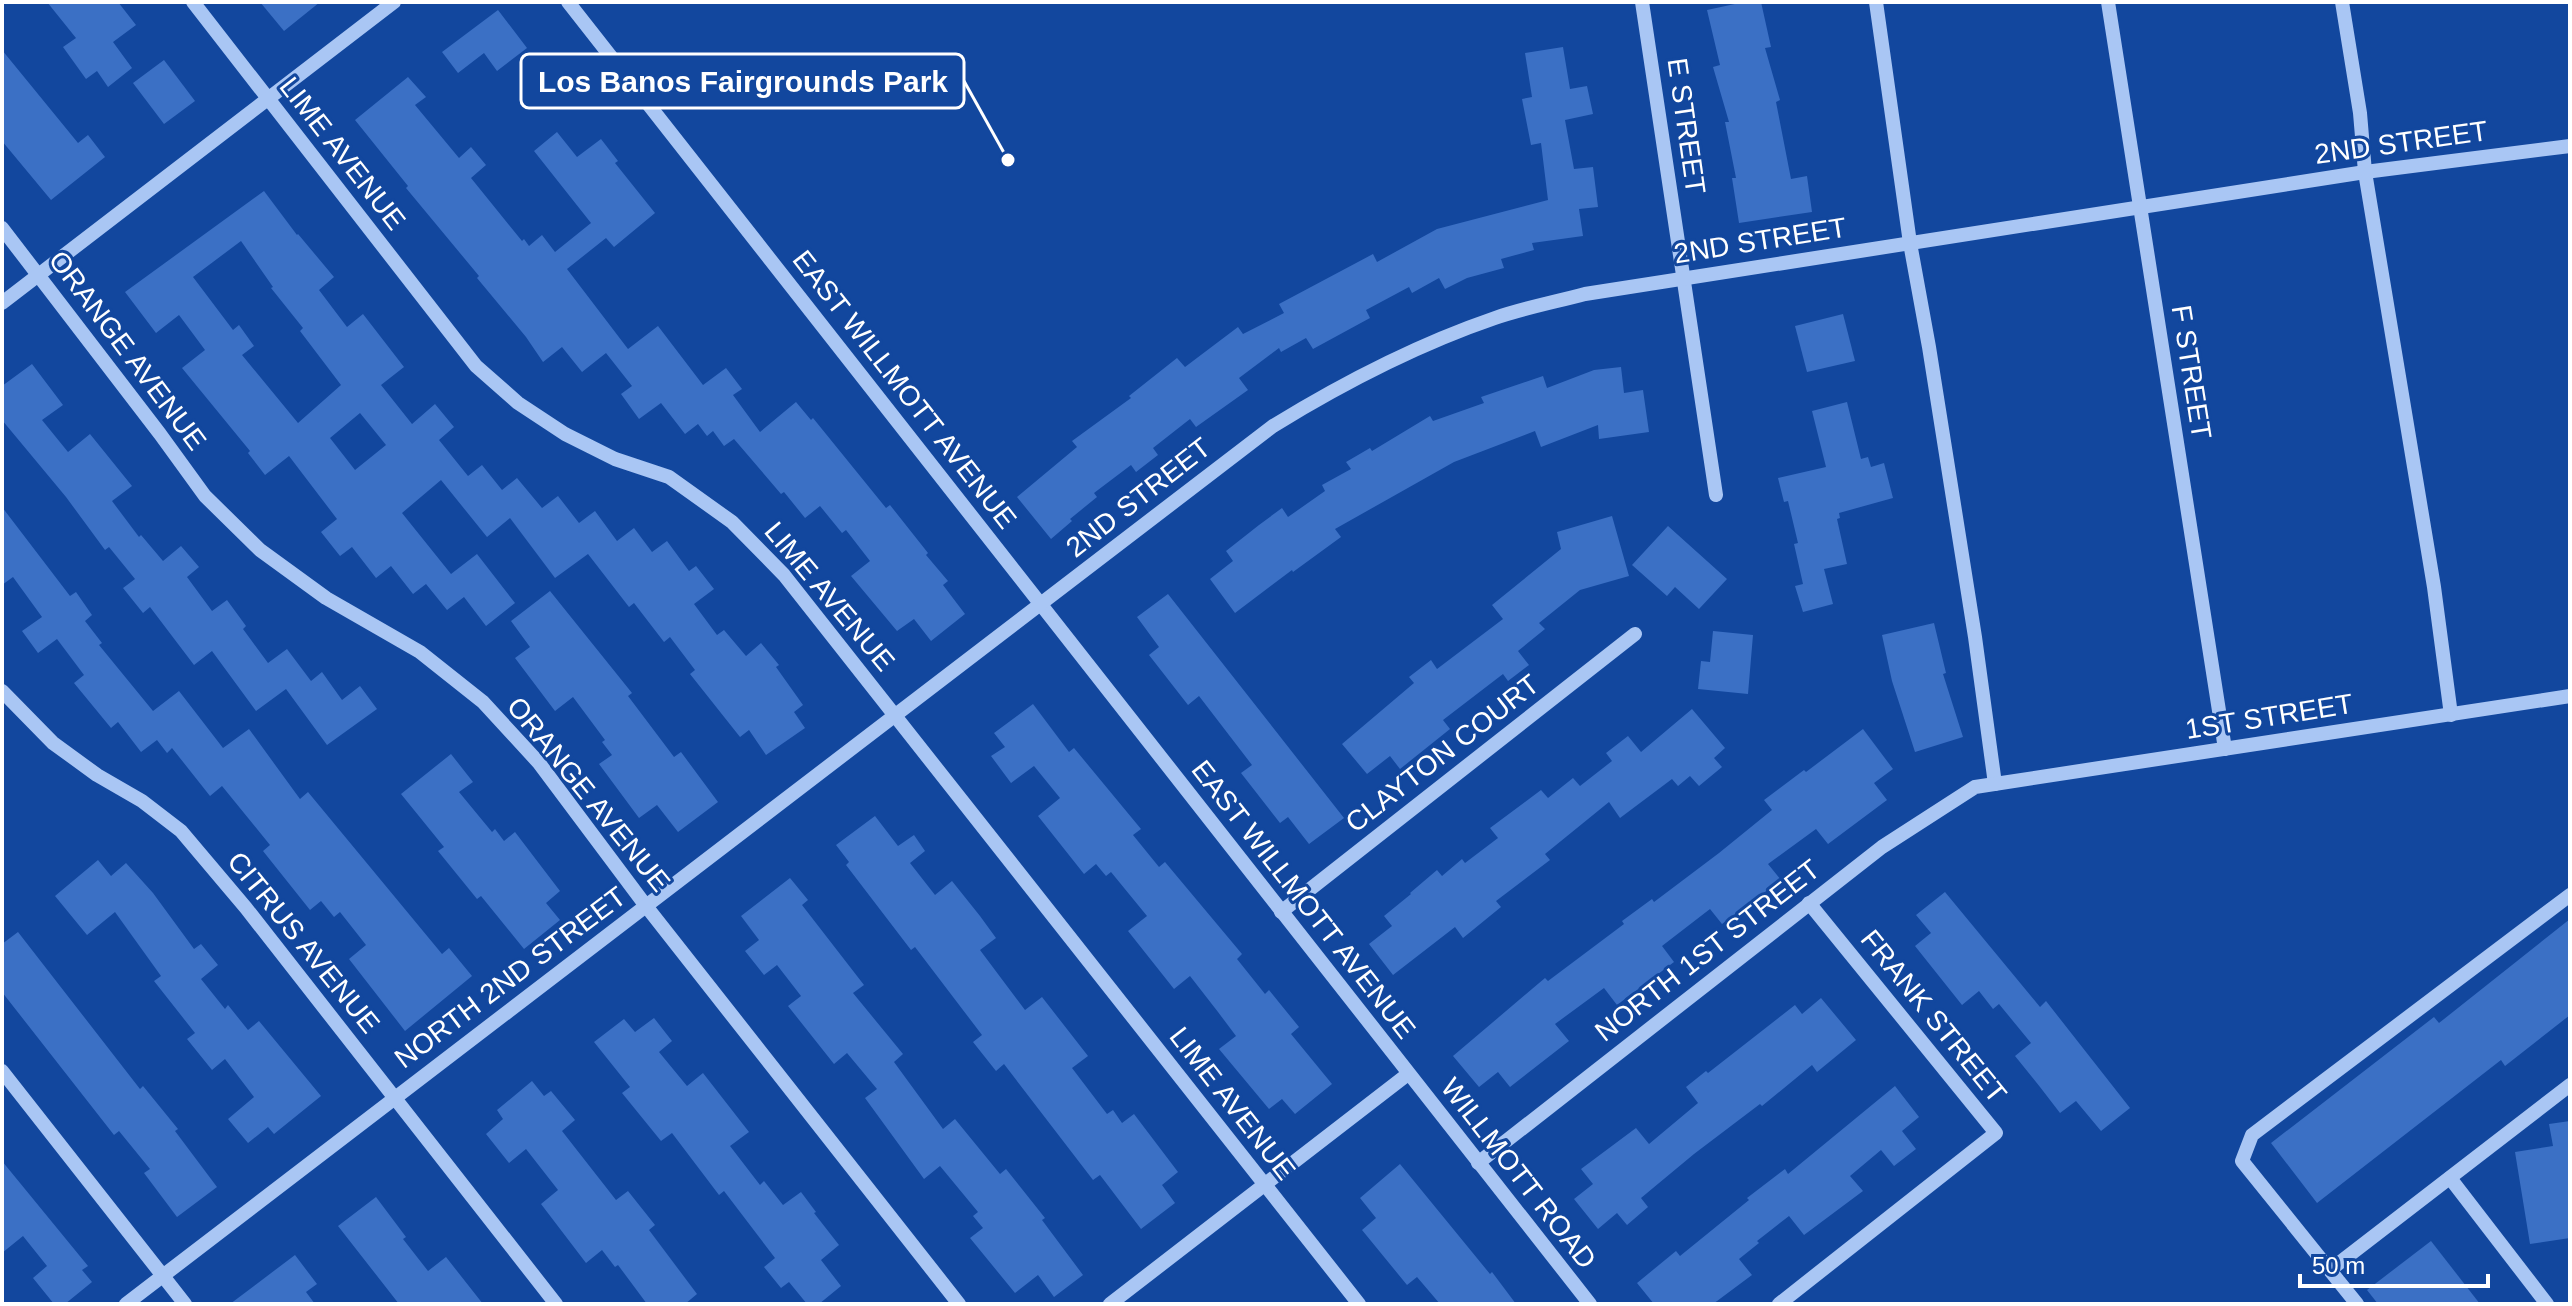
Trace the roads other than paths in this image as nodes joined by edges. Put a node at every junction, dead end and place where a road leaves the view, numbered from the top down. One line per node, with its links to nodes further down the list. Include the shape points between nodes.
1 (193, 2): 8 (street, LIME AVENUE)
2 (394, 2): 8 (street)
3 (568, 2): 18 (street, EAST WILLMOTT AVENUE)
4 (1642, 2): 15 (street, E STREET)
5 (1876, 2): 13 (street)
6 (2108, 2): 11 (street, F STREET)
7 (2342, 2): 10 (street)
8 (267, 99): 14 (street); 23 (street, LIME AVENUE, via 476,366 565,434 669,477 732,522 784,575)
9 (2570, 146): 10 (street, 2ND STREET)
10 (2365, 172): 11 (street, 2ND STREET); 22 (street)
11 (2139, 206): 13 (street, 2ND STREET); 24 (street, F STREET)
12 (2, 228): 14 (street, ORANGE AVENUE)
13 (1910, 243): 15 (street, 2ND STREET); 25 (street)
14 (39, 275): 16 (street); 29 (street, ORANGE AVENUE, via 205,496 260,550 326,598 420,652 483,702 539,763)
15 (1683, 278): 17 (street, E STREET); 18 (street, 2ND STREET, via 1585,294 1497,317 1363,373 1273,426)
16 (2, 303)
17 (1716, 495)
18 (1041, 605): 23 (street, NORTH 2ND STREET); 30 (street, EAST WILLMOTT AVENUE)
19 (1635, 634): 30 (street, CLAYTON COURT)
20 (2, 691): 34 (street, CITRUS AVENUE, via 53,743 181,831)
21 (2570, 696): 22 (street, 1ST STREET)
22 (2451, 715): 24 (street, 1ST STREET)
23 (896, 716): 29 (street, NORTH 2ND STREET); 37 (street, LIME AVENUE)
24 (2225, 749): 25 (street, 1ST STREET)
25 (1995, 784): 26 (street, 1ST STREET)
26 (1975, 787): 28 (street, NORTH 1ST STREET, via 1882,847)
27 (2570, 895): 38 (street, via 2252,1135 2242,1161)
28 (1809, 903): 35 (street, NORTH 1ST STREET); 47 (street, FRANK STREET, via 1996,1133)
29 (646, 906): 34 (street, NORTH 2ND STREET); 43 (street, ORANGE AVENUE)
30 (1281, 912): 32 (street, EAST WILLMOTT AVENUE)
31 (2, 1071): 39 (street)
32 (1408, 1074): 35 (street, WILLMOTT ROAD); 37 (street)
33 (2570, 1085): 36 (street)
34 (395, 1097): 39 (street, NORTH 2ND STREET); 42 (street, CITRUS AVENUE)
35 (1478, 1163): 46 (street, WILLMOTT ROAD)
36 (2450, 1178): 38 (street); 49 (street)
37 (1264, 1185): 44 (street); 45 (street, LIME AVENUE)
38 (2330, 1270): 48 (street)
39 (163, 1276): 40 (street, NORTH 2ND STREET); 41 (street)
40 (126, 1304)
41 (185, 1304)
42 (556, 1304)
43 (959, 1304)
44 (1110, 1304)
45 (1359, 1304)
46 (1590, 1304)
47 (1779, 1304)
48 (2357, 1304)
49 (2547, 1304)

